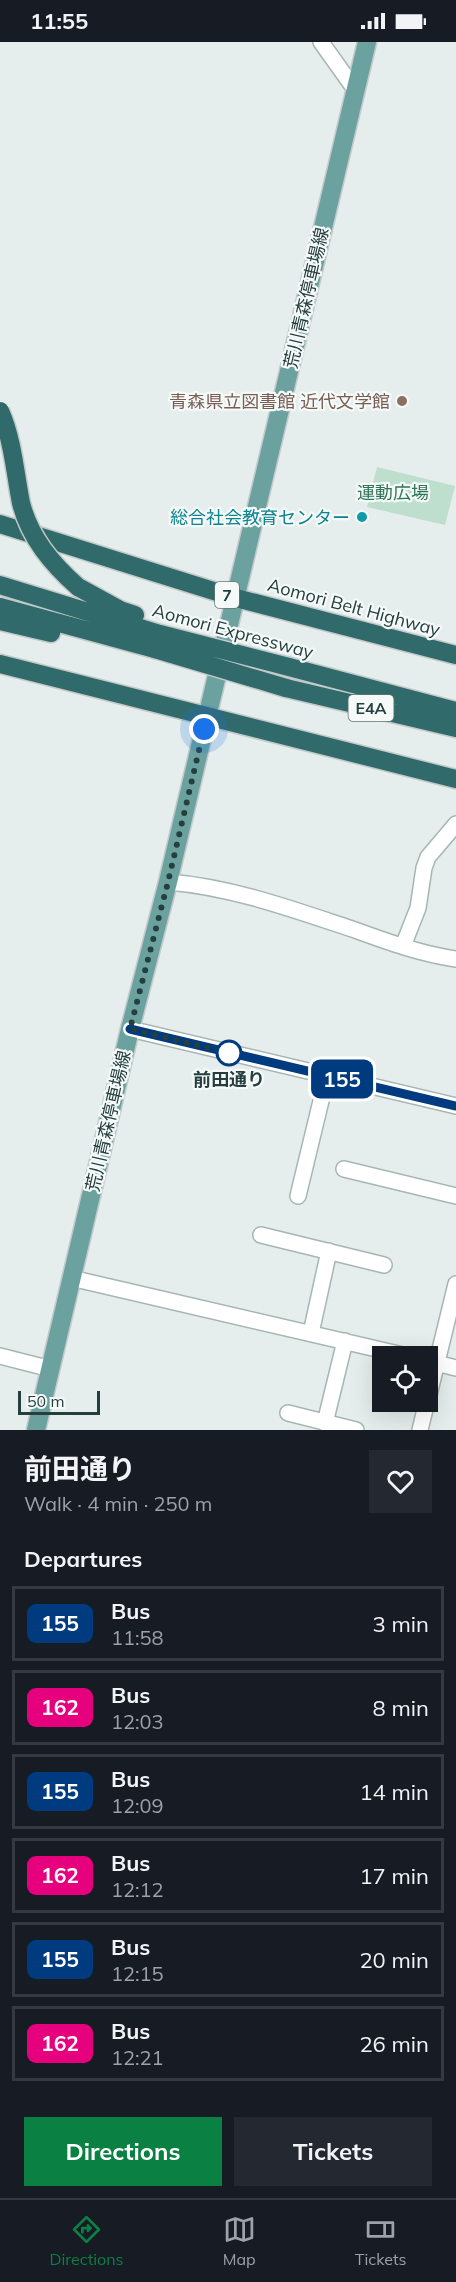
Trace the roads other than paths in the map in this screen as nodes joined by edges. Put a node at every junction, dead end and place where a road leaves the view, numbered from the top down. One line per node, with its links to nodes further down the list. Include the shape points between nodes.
1 (321, 42): 3 (street)
2 (368, 42): 3 (main road, 荒川青森停車場線)
3 (356, 91): 7 (main road, 荒川青森停車場線)
4 (0, 411): 10 (highway, bridge, via 22,505 49,559 78,587 120,610)
5 (0, 524): 7 (highway, Aomori Belt Highway / 7)
6 (0, 585): 10 (highway, Aomori Expressway / E4A)
7 (236, 598): 11 (highway, Aomori Belt Highway / 7); 14 (main road, 荒川青森停車場線)
8 (0, 607): 10 (highway, Aomori Expressway / E4A)
9 (0, 621): 10 (highway)
10 (157, 641): 13 (highway, Aomori Expressway / E4A, bridge, via 236,654); 15 (highway, Aomori Expressway / E4A, bridge, via 277,686)
11 (456, 655)
12 (0, 664): 14 (highway)
13 (456, 711)
14 (207, 716): 16 (highway); 18 (main road, 荒川青森停車場線)
15 (456, 728)
16 (456, 779)
17 (456, 824): 19 (street, via 424,868 418,908)
18 (168, 882): 19 (street, via 263,901); 21 (main road, 荒川青森停車場線)
19 (403, 946): 20 (street)
20 (456, 959)
21 (130, 1029): 22 (street); 30 (main road, 荒川青森停車場線)
22 (327, 1076): 23 (street); 25 (street)
23 (456, 1106)
24 (344, 1169): 26 (street)
25 (298, 1196)
26 (456, 1196)
27 (261, 1235): 28 (street)
28 (330, 1251): 29 (street); 32 (street)
29 (384, 1264)
30 (71, 1278): 32 (street); 39 (main road, 荒川青森停車場線)
31 (456, 1284): 34 (street)
32 (311, 1333): 33 (street)
33 (345, 1341): 35 (street); 42 (street)
34 (437, 1346)
35 (372, 1348)
36 (0, 1356): 39 (street)
37 (438, 1364): 38 (street)
38 (456, 1368)
39 (51, 1369): 43 (main road, 荒川青森停車場線)
40 (424, 1412): 45 (street)
41 (288, 1413): 42 (street)
42 (325, 1423): 44 (street)
43 (36, 1430)
44 (356, 1430)
45 (420, 1430)

